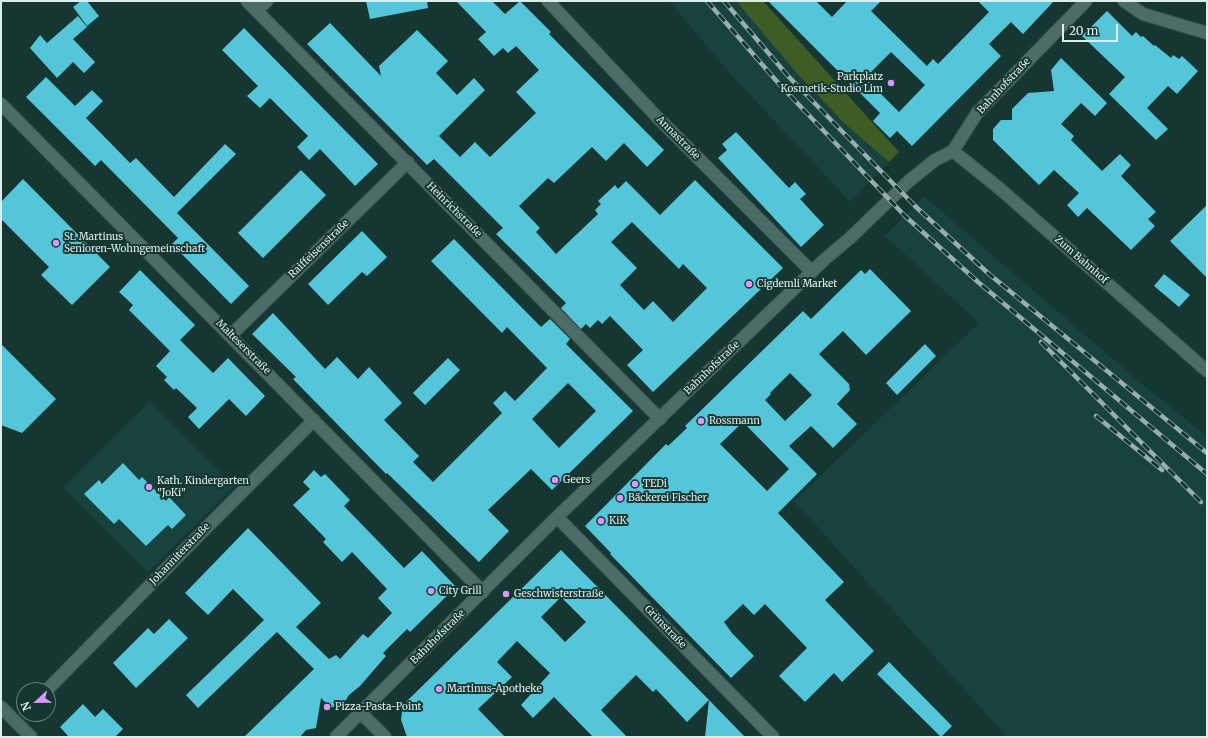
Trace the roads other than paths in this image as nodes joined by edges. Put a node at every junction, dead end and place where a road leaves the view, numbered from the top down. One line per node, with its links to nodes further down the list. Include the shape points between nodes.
1 (247, 1): 6 (street, Heinrichstraße)
2 (268, 1): 6 (street)
3 (548, 1): 11 (street, Annastraße, via 657,117)
4 (1086, 1): 9 (street, Bahnhofstraße, via 977,113)
5 (1124, 1): 7 (street, via 1143,14)
6 (256, 10): 10 (street, Heinrichstraße)
7 (1207, 33)
8 (1, 104): 12 (street, Malteserstraße)
9 (953, 151): 11 (street, Bahnhofstraße, via 935,160 910,180); 13 (street, Zum Bahnhof, via 994,183)
10 (408, 162): 12 (street, Raiffeisenstraße); 14 (street, Heinrichstraße)
11 (812, 272): 14 (street, Bahnhofstraße)
12 (231, 335): 15 (street, Malteserstraße)
13 (1207, 371)
14 (660, 419): 16 (street, Bahnhofstraße)
15 (314, 420): 17 (street, Malteserstraße); 18 (street, Johanniterstraße)
16 (557, 517): 17 (street, Bahnhofstraße); 26 (street, Grünstraße)
17 (483, 592): 20 (street, Bahnhofstraße)
18 (55, 682)
19 (1, 707): 21 (street)
20 (360, 712): 24 (street, Bahnhofstraße); 25 (street)
21 (16, 716)
22 (22, 722): 23 (street)
23 (31, 737)
24 (336, 737)
25 (384, 737)
26 (773, 737)

